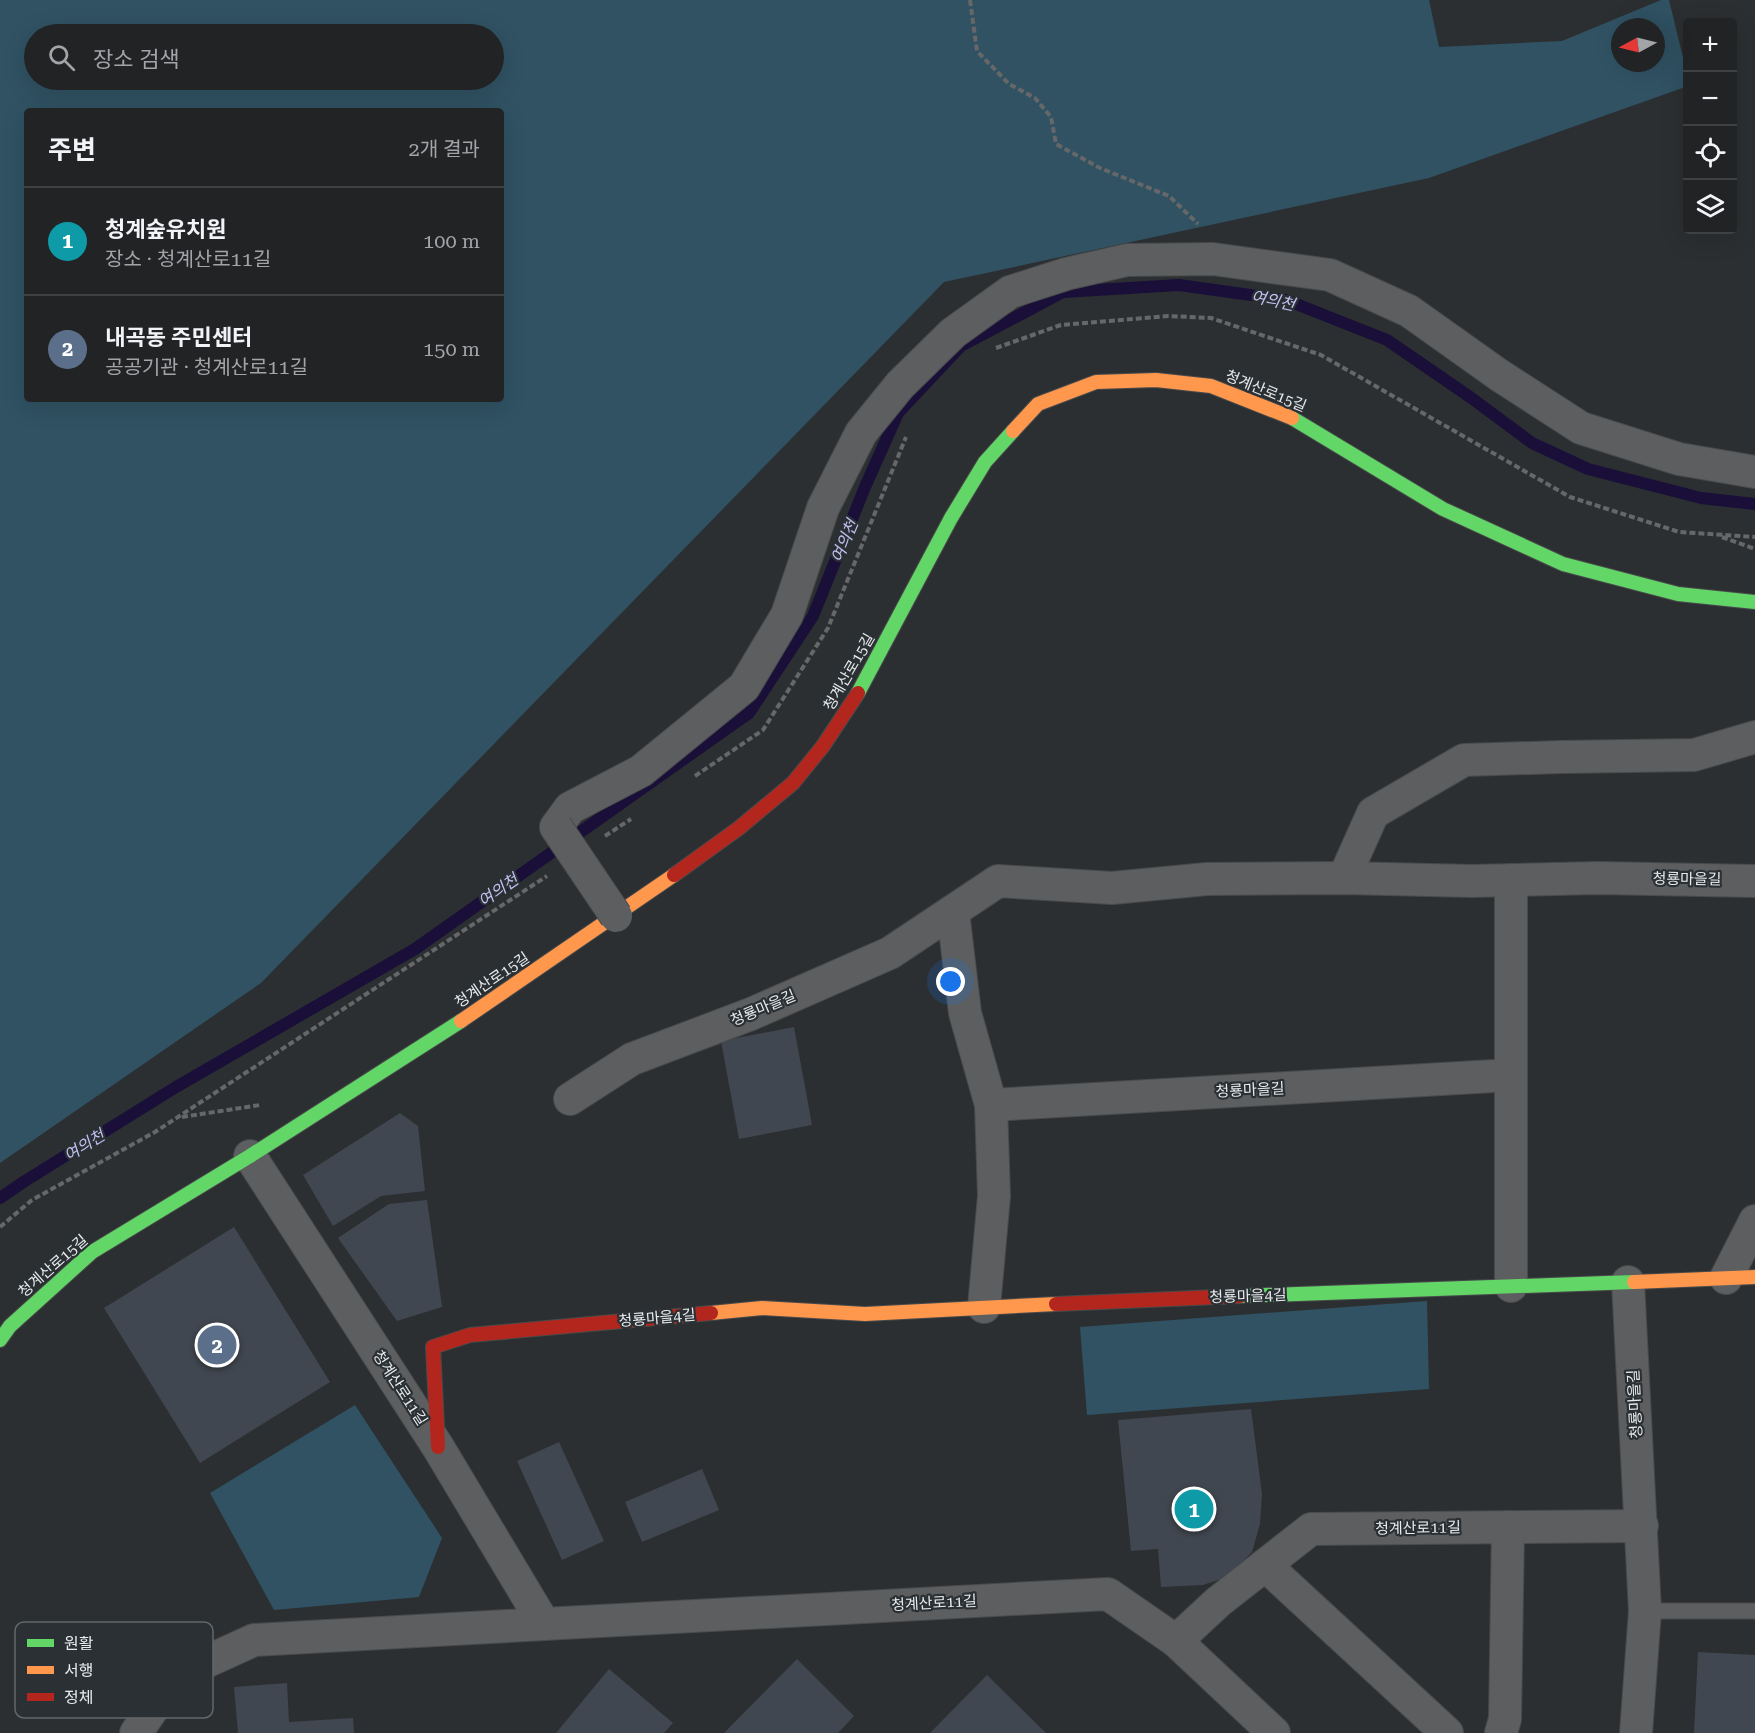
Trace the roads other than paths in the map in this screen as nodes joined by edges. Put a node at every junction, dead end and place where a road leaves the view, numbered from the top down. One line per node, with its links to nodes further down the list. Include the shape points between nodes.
1 (1755, 472): 8 (street, bridge, via 1679,459 1581,428 1409,311 1330,275 1213,259 1127,260 1010,292 953,333 900,385 861,433 823,508 787,615 744,687 641,771 570,808 556,827)
2 (1755, 602): 8 (street, 청계산로15길, via 1678,594 1563,564 1443,509 1298,420 1211,386 1156,380 1096,382 1038,404 985,462 853,702 793,783 739,828)
3 (1755, 737): 4 (street, via 1694,755 1464,760 1373,813)
4 (1344, 878): 5 (street, 청룡마을길); 7 (street, 청룡마을길, via 1207,879 1112,888 999,882)
5 (1511, 880): 6 (street, 청룡마을길); 9 (street)
6 (1755, 881)
7 (953, 912): 10 (street, 청룡마을길, via 890,953 751,1014 632,1059); 11 (street, via 965,1013)
8 (616, 916): 12 (street, 청계산로15길)
9 (1511, 1075): 11 (street, 청룡마을길); 16 (street)
10 (570, 1099)
11 (991, 1105): 17 (street, via 994,1196)
12 (250, 1156): 18 (street, 청계산로15길, via 92,1252 10,1326); 19 (street, 청계산로11길)
13 (1755, 1221): 14 (street)
14 (1740, 1278): 15 (street, 청룡마을4길)
15 (1628, 1282): 16 (street, 청룡마을4길); 20 (street, 청룡마을길)
16 (1511, 1286): 17 (street, 청룡마을4길)
17 (984, 1307): 19 (street, 청룡마을4길, via 866,1314 762,1308 470,1335 433,1347)
18 (0, 1340)
19 (438, 1447): 25 (street, 청계산로11길)
20 (1642, 1526): 21 (street, 청계산로11길); 23 (street)
21 (1508, 1527): 22 (street, 청계산로11길, via 1311,1529); 32 (street, via 1505,1719)
22 (1265, 1565): 26 (street, 청계산로11길); 31 (street)
23 (1645, 1611): 24 (lane); 33 (street)
24 (1755, 1611)
25 (544, 1624): 26 (street, 청계산로11길, via 1108,1594); 27 (street, 청계산로11길, via 254,1640)
26 (1176, 1641): 30 (street, 청계산로11길)
27 (213, 1659)
28 (146, 1718): 29 (street, 청계산로11길)
29 (136, 1733)
30 (1274, 1733)
31 (1447, 1733)
32 (1501, 1733)
33 (1636, 1733)

